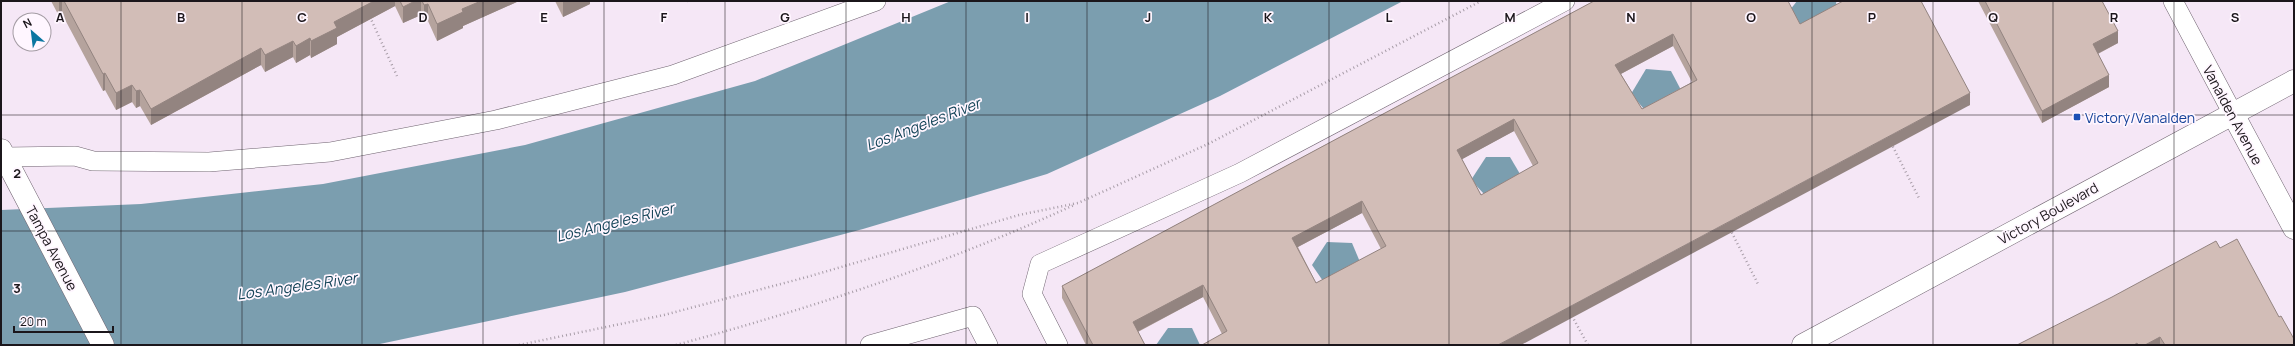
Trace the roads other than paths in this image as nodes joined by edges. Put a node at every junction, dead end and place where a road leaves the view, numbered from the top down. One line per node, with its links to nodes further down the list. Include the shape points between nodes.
1 (876, 1): 6 (lane, via 673,75 496,120 330,152 209,162 93,161 75,156)
2 (1565, 1): 11 (lane, via 1247,169 1040,264 1032,294)
3 (2172, 1): 5 (lane, Vanalden Avenue)
4 (2294, 81): 5 (main road, Victory Boulevard)
5 (2233, 114): 7 (main road, Vanalden Avenue); 12 (main road, Victory Boulevard)
6 (5, 159): 8 (main road, Tampa Avenue)
7 (2294, 228)
8 (103, 345)
9 (870, 345): 10 (lane, via 973,316)
10 (988, 345)
11 (1058, 345)
12 (1803, 345)

